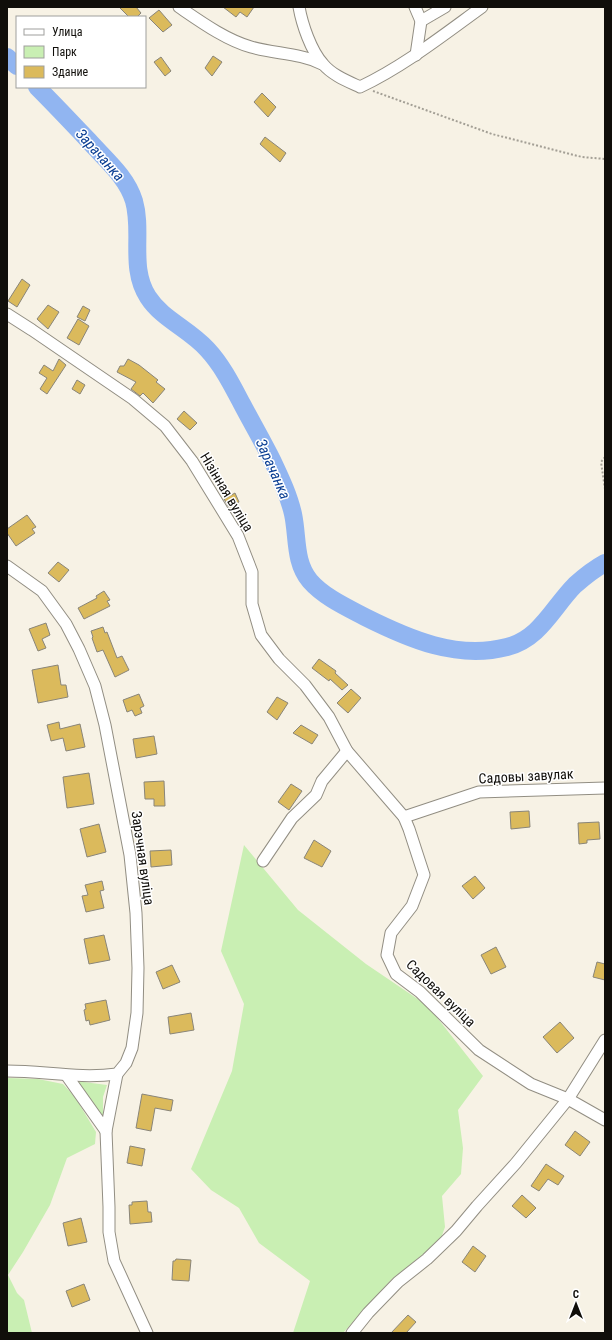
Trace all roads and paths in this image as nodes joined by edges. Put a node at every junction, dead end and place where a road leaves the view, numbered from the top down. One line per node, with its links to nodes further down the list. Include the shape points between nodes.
1 (179, 7): 8 (street, via 213,30 250,47 310,58)
2 (299, 7): 8 (street, via 311,45)
3 (415, 7): 6 (street)
4 (445, 7): 6 (street)
5 (482, 7): 7 (street)
6 (421, 21): 7 (street)
7 (416, 55): 9 (street)
8 (323, 64): 9 (street, via 344,80)
9 (360, 87): 10 (path, via 492,134 582,157)
10 (605, 159)
11 (7, 314): 15 (street, Нізінная вуліца, via 133,400 165,426 192,461 238,536 252,572 252,604 261,635 329,717)
12 (605, 457): 13 (path, via 601,462)
13 (605, 489)
14 (7, 566): 21 (street, Зарэчная вуліца, via 42,591 66,624 95,686 105,725 130,855 138,968 137,1013 132,1048 126,1063)
15 (347, 751): 17 (street, Нізінная вуліца); 18 (street, via 322,781 316,795 292,818)
16 (605, 788): 17 (street, Садовы завулак, via 479,792)
17 (404, 817): 23 (street, Садовая вуліца, via 424,875 412,906 392,933 387,955 396,974 420,992 479,1050 531,1084)
18 (263, 861)
19 (605, 1040): 23 (street)
20 (7, 1071): 22 (street)
21 (117, 1074): 22 (street); 25 (street)
22 (67, 1076): 25 (street)
23 (568, 1099): 24 (street, Садовая вуліца); 27 (street, via 456,1231 398,1282)
24 (605, 1120)
25 (106, 1131): 26 (street, via 109,1232 114,1261)
26 (147, 1333)
27 (352, 1333)

